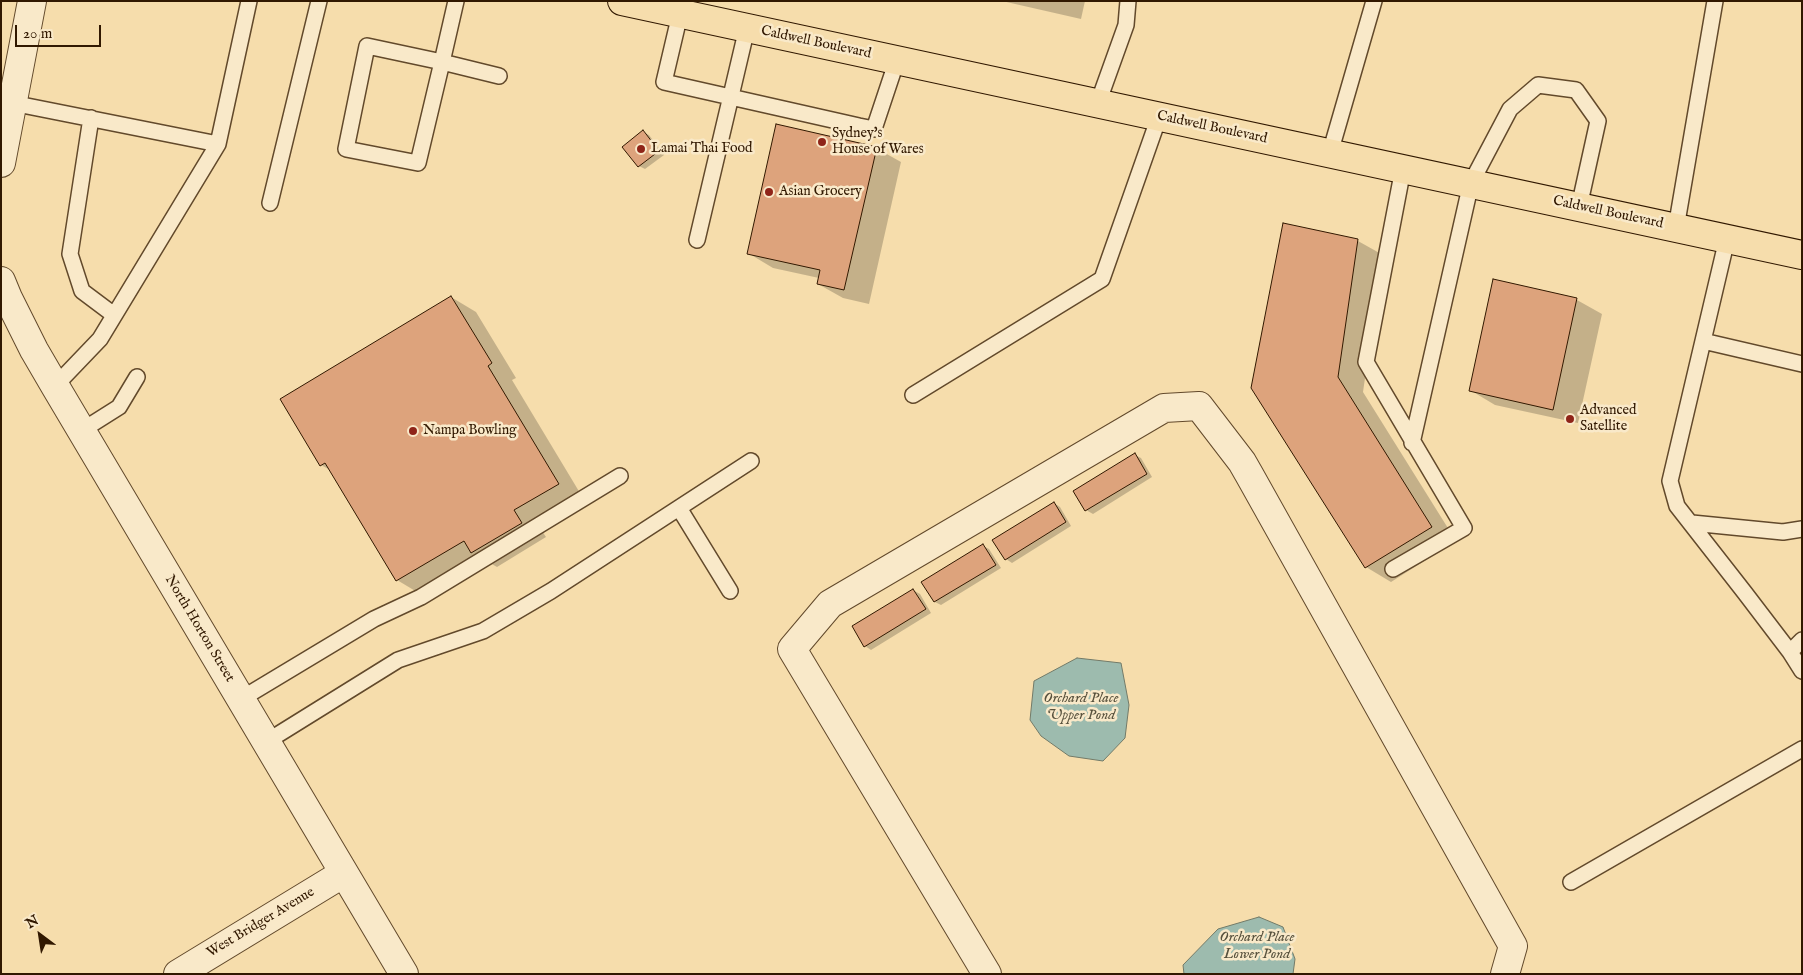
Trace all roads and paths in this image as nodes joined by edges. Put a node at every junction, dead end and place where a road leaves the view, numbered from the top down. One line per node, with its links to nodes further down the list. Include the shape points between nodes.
1 (32, 1): 14 (street)
2 (249, 1): 19 (lane)
3 (319, 1): 24 (lane)
4 (456, 1): 12 (lane)
5 (622, 1): 9 (main road, Caldwell Boulevard)
6 (1128, 1): 16 (lane, via 1126,25)
7 (1374, 1): 20 (lane)
8 (1714, 1): 26 (lane)
9 (695, 11): 10 (main road, Caldwell Boulevard); 15 (lane, via 664,82)
10 (747, 28): 11 (main road, Caldwell Boulevard); 15 (lane)
11 (897, 60): 15 (lane, via 874,129); 16 (main road, Caldwell Boulevard)
12 (442, 62): 12 (lane, via 418,163 346,149 367,46); 13 (lane)
13 (499, 76)
14 (9, 97): 18 (lane); 21 (street)
15 (732, 97): 28 (lane)
16 (1098, 103): 17 (main road, Caldwell Boulevard)
17 (1159, 117): 20 (main road, Caldwell Boulevard); 36 (lane, via 1102,279)
18 (91, 118): 19 (lane); 31 (lane, via 70,254 82,292)
19 (218, 144): 31 (lane)
20 (1330, 153): 22 (main road, Caldwell Boulevard)
21 (1, 163)
22 (1403, 169): 23 (main road, Caldwell Boulevard); 38 (lane, via 1366,362)
23 (1471, 183): 25 (main road, Caldwell Boulevard); 25 (lane, via 1510,109 1538,85 1576,90 1598,121); 38 (lane)
24 (270, 203)
25 (1579, 207): 26 (main road, Caldwell Boulevard)
26 (1676, 228): 27 (main road, Caldwell Boulevard)
27 (1727, 239): 29 (main road, Caldwell Boulevard); 32 (lane)
28 (697, 240)
29 (1802, 255)
30 (1, 281): 35 (street, North Horton Street)
31 (114, 315): 35 (lane, via 100,339)
32 (1703, 341): 33 (lane); 42 (lane, via 1670,481 1677,506)
33 (1802, 364)
34 (137, 377): 37 (lane, via 119,407)
35 (55, 386): 37 (street, North Horton Street)
36 (913, 395)
37 (81, 431): 49 (street, North Horton Street)
38 (1412, 443): 44 (lane, via 1464,528)
39 (751, 461): 41 (lane)
40 (620, 476): 49 (lane, via 421,597 374,619)
41 (679, 508): 45 (lane); 50 (lane, via 483,632 398,660)
42 (1692, 523): 43 (lane, via 1782,532); 47 (lane)
43 (1802, 529)
44 (1393, 569)
45 (730, 592)
46 (1802, 640): 47 (lane)
47 (1790, 652): 48 (lane)
48 (1802, 671)
49 (241, 699): 50 (street, North Horton Street)
50 (266, 742): 52 (street, North Horton Street)
51 (1802, 749): 53 (lane)
52 (344, 873): 54 (street, West Bridger Avenue); 55 (street, North Horton Street)
53 (1571, 882)
54 (178, 974)
55 (404, 974)
56 (987, 974): 57 (street, via 792,649 830,604 1164,408 1199,406 1242,462 1513,946)
57 (1504, 974)

